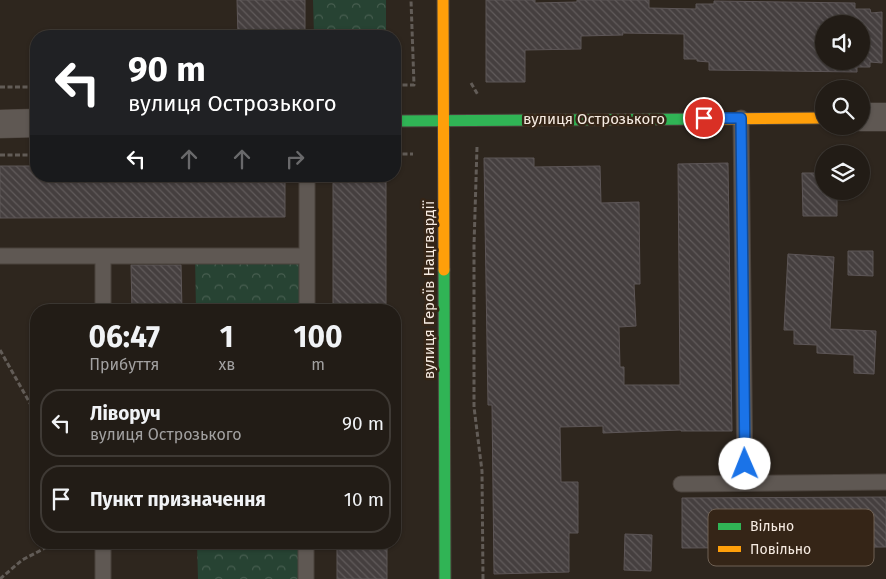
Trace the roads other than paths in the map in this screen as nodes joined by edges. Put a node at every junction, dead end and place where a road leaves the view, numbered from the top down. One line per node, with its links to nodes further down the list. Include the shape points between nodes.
1 (443, 0): 6 (street, вулиця Героїв Нацгвардії)
2 (886, 117): 5 (street)
3 (741, 118): 4 (street, вулиця Острозького); 6 (street, вулиця Острозького); 17 (lane)
4 (815, 118)
5 (870, 118)
6 (443, 120): 7 (street, вулиця Острозького); 23 (street, вулиця Героїв Нацгвардії)
7 (401, 121)
8 (30, 123): 9 (street)
9 (0, 124)
10 (307, 182): 13 (lane)
11 (0, 256): 12 (lane)
12 (103, 256): 13 (lane); 14 (lane)
13 (307, 256): 15 (lane)
14 (103, 304)
15 (307, 304)
16 (886, 482): 17 (lane)
17 (745, 483): 18 (lane)
18 (681, 484)
19 (103, 549): 21 (lane)
20 (306, 549): 22 (lane)
21 (103, 579)
22 (306, 579)
23 (445, 579)

